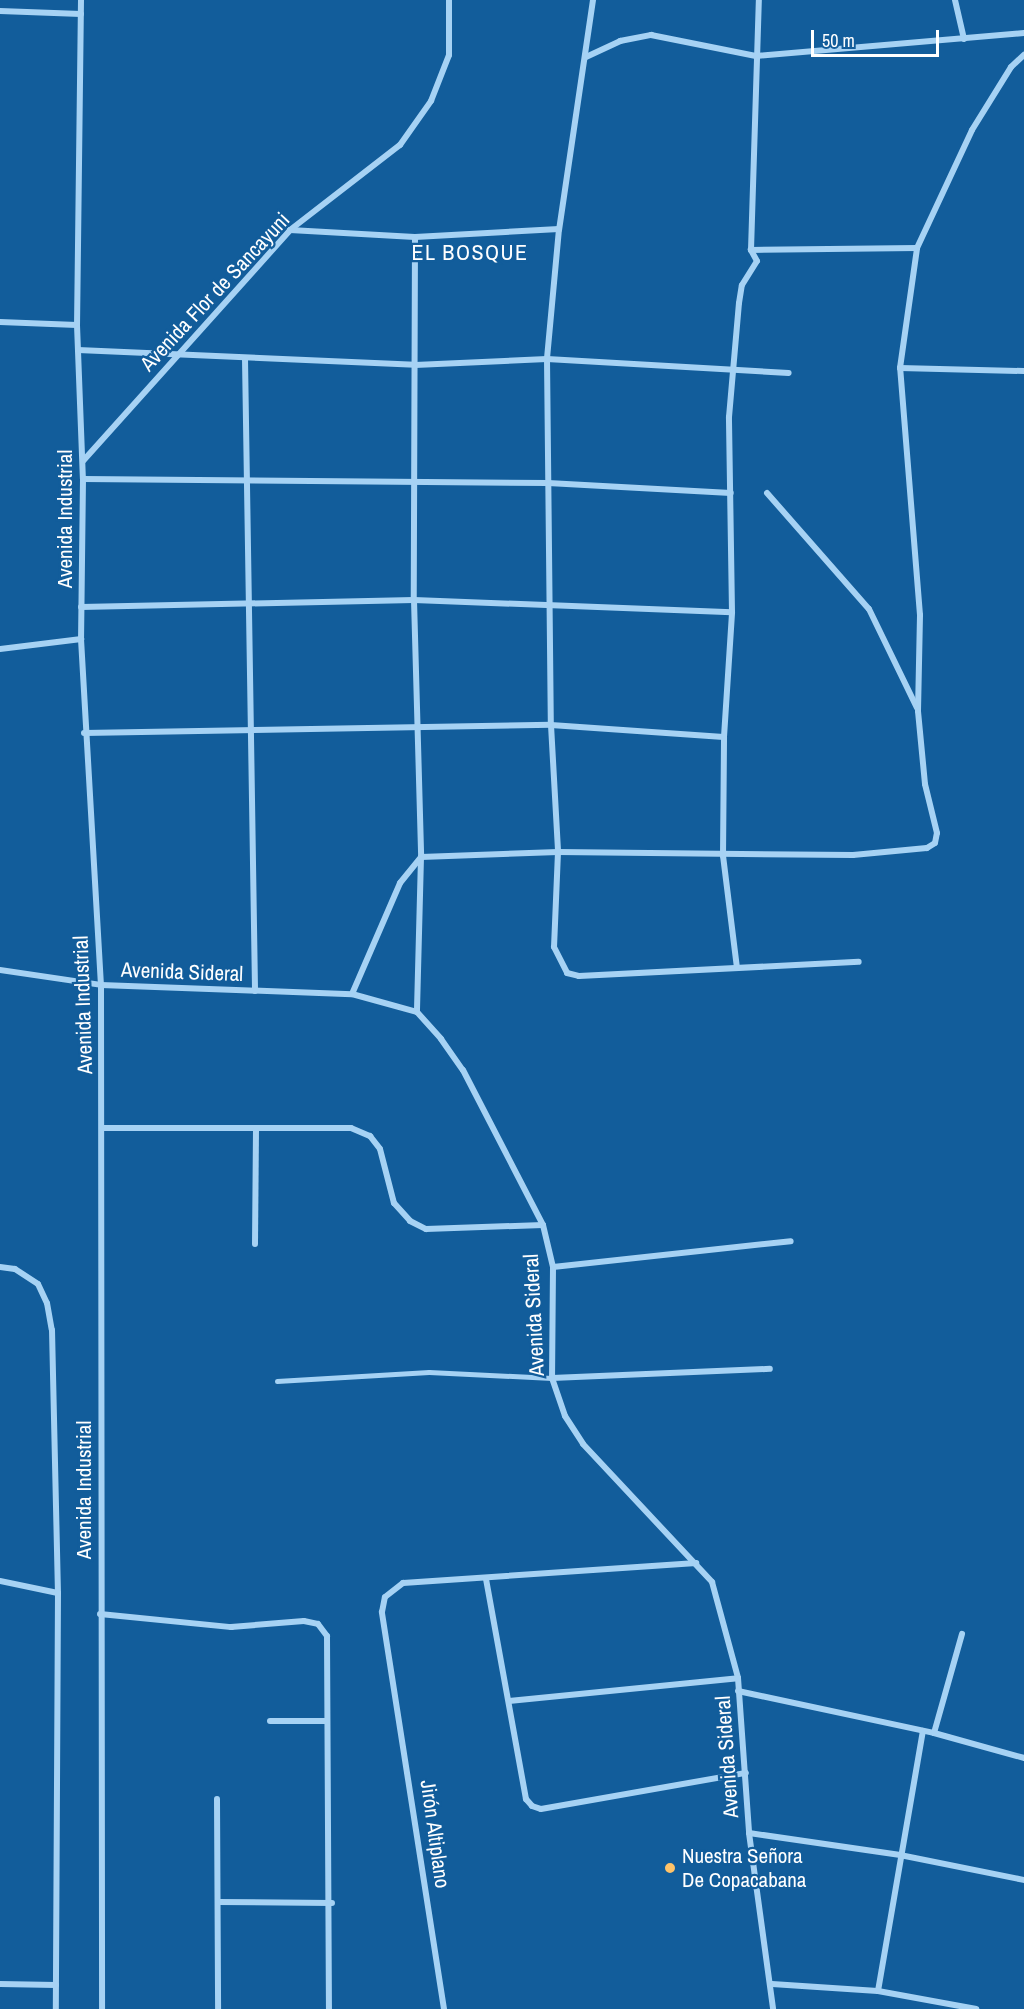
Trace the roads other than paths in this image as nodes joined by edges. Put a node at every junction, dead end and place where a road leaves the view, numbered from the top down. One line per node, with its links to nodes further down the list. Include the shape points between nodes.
1 (81, 0): 7 (street, Avenida Industrial)
2 (449, 0): 13 (street, Avenida Flor de Sancayuni, via 449,55 431,101 400,145)
3 (593, 0): 11 (street)
4 (759, 0): 12 (street)
5 (954, 0): 9 (street)
6 (0, 11): 7 (street)
7 (81, 14): 19 (street, Avenida Industrial)
8 (1024, 33): 9 (street)
9 (964, 39): 12 (street)
10 (1024, 55): 16 (street, via 1011,67 972,130)
11 (586, 57): 12 (street, via 620,41 651,35); 14 (street)
12 (756, 57): 17 (street)
13 (290, 230): 15 (street); 21 (street, Avenida Flor de Sancayuni)
14 (559, 230): 15 (street); 23 (street)
15 (415, 237): 24 (street)
16 (917, 248): 17 (street); 26 (street)
17 (751, 250): 25 (street, via 757,261 742,285)
18 (0, 322): 19 (street)
19 (77, 325): 20 (street, Avenida Industrial)
20 (78, 350): 21 (street); 29 (street, Avenida Industrial)
21 (177, 357): 22 (street); 29 (street, Avenida Flor de Sancayuni)
22 (245, 359): 24 (street); 31 (street)
23 (547, 359): 24 (street); 25 (street); 33 (street)
24 (415, 365): 32 (street)
25 (731, 368): 28 (street); 34 (street)
26 (900, 368): 27 (street); 43 (street, via 921,615)
27 (1024, 371)
28 (789, 372)
29 (83, 461): 30 (street, Avenida Industrial)
30 (83, 479): 31 (street); 39 (street, Avenida Industrial)
31 (246, 482): 32 (street); 37 (street)
32 (413, 483): 33 (street); 36 (street)
33 (548, 483): 34 (street); 38 (street)
34 (731, 493): 40 (street)
35 (767, 493): 43 (street, via 869,609)
36 (414, 600): 37 (street); 38 (street); 46 (street)
37 (247, 604): 39 (street); 45 (street)
38 (549, 604): 40 (street); 44 (street)
39 (81, 606): 41 (street, Avenida Industrial)
40 (732, 612): 48 (street)
41 (81, 639): 42 (street); 47 (street, Avenida Industrial)
42 (0, 649)
43 (918, 711): 50 (street, via 925,784 937,833 934,843 927,848 853,855)
44 (551, 725): 46 (street); 48 (street); 49 (street)
45 (248, 729): 46 (street); 47 (street); 56 (street)
46 (416, 730): 51 (street)
47 (84, 733): 55 (street, Avenida Industrial)
48 (724, 736): 50 (street)
49 (558, 852): 50 (street); 51 (street); 53 (street, via 554,947 567,973 579,976)
50 (723, 856): 53 (street)
51 (421, 857): 57 (street, via 400,883); 58 (street)
52 (859, 962): 53 (street)
53 (737, 968)
54 (0, 970): 55 (street, Avenida Sideral)
55 (101, 986): 56 (street, Avenida Sideral); 59 (street, Avenida Industrial)
56 (255, 991): 57 (street, Avenida Sideral)
57 (352, 994): 58 (street, Avenida Sideral)
58 (417, 1012): 61 (street, Avenida Sideral, via 463,1070)
59 (102, 1128): 60 (street); 73 (street, Avenida Industrial)
60 (256, 1129): 61 (street, via 351,1128 370,1136 380,1149 394,1203 410,1221 426,1229); 63 (street)
61 (543, 1225): 65 (street, Avenida Sideral)
62 (792, 1241): 65 (street)
63 (255, 1244)
64 (0, 1267): 72 (street, Avenida Industrial, via 15,1269 38,1284 47,1303 52,1330)
65 (553, 1267): 67 (street, Avenida Sideral)
66 (770, 1369): 67 (street)
67 (552, 1378): 68 (lane, via 429,1372); 69 (street, Avenida Sideral, via 565,1416 583,1444)
68 (277, 1381)
69 (696, 1563): 70 (street); 75 (street, Avenida Sideral, via 712,1582)
70 (486, 1579): 77 (street); 98 (street, Jirón Altiplano, via 403,1583 385,1597 382,1612)
71 (0, 1581): 72 (street)
72 (58, 1593): 92 (street, Avenida Industrial)
73 (100, 1614): 79 (street, via 231,1627 304,1621 318,1624 327,1636 330,1654); 95 (street, Avenida Industrial)
74 (962, 1634): 81 (street)
75 (738, 1678): 76 (street, Avenida Sideral); 77 (street)
76 (738, 1691): 80 (street); 83 (street, Avenida Sideral)
77 (509, 1701): 83 (street, via 526,1799 541,1809)
78 (270, 1721): 79 (street)
79 (327, 1721): 89 (street)
80 (923, 1731): 81 (street); 86 (street)
81 (934, 1733): 82 (street)
82 (1024, 1758)
83 (746, 1773): 85 (street, Avenida Sideral)
84 (217, 1799): 88 (street)
85 (749, 1833): 86 (street); 91 (street, Avenida Sideral)
86 (900, 1855): 87 (street); 93 (street)
87 (1024, 1880)
88 (218, 1902): 89 (street); 96 (street)
89 (332, 1903): 97 (street)
90 (0, 1984): 92 (street)
91 (772, 1984): 93 (street); 99 (street, Avenida Sideral)
92 (56, 1985): 94 (street, Avenida Industrial)
93 (878, 1992): 100 (street)
94 (56, 2009)
95 (102, 2009)
96 (218, 2009)
97 (330, 2009)
98 (444, 2009)
99 (773, 2009)
100 (976, 2009)

